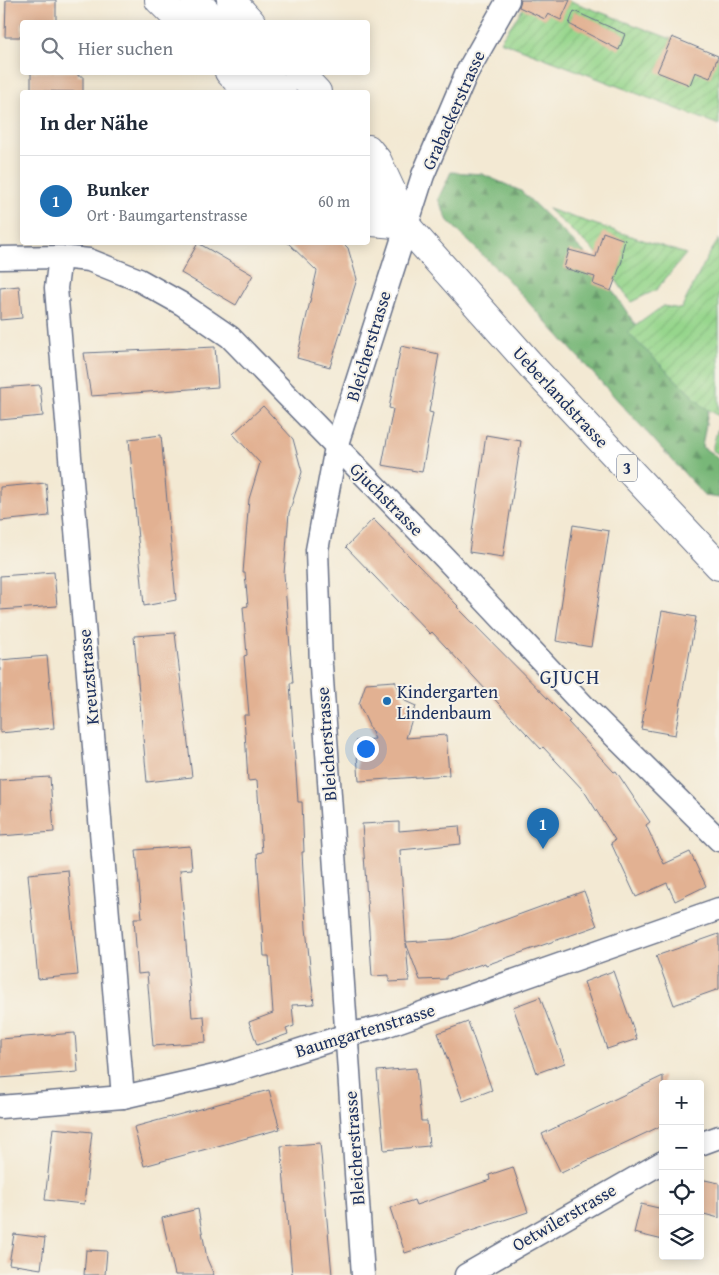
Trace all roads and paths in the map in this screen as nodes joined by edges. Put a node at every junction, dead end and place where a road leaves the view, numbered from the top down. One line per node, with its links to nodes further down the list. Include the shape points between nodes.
1 (160, 0): 5 (main road)
2 (195, 0): 6 (main road)
3 (230, 0): 7 (main road)
4 (508, 0): 17 (street, Grabackerstrasse, via 466,74 423,175)
5 (179, 20)
6 (214, 20)
7 (249, 20)
8 (231, 75): 11 (main road)
9 (266, 75): 12 (main road)
10 (301, 75): 13 (main road)
11 (246, 90)
12 (280, 90)
13 (315, 90)
14 (370, 151): 17 (main road, Ueberlandstrasse / 3)
15 (370, 186): 17 (main road, Ueberlandstrasse / 3)
16 (370, 220): 17 (main road)
17 (407, 225): 20 (street, Bleicherstrasse); 21 (main road, Ueberlandstrasse / 3, via 535,370)
18 (60, 257): 19 (street, Gjuchstrasse); 20 (street, Gjuchstrasse, via 89,260 139,280 230,337); 25 (street, Kreuzstrasse, via 56,288)
19 (0, 258)
20 (336, 447): 22 (street, Gjuchstrasse); 24 (street, Bleicherstrasse, via 321,526 318,570 321,665)
21 (719, 566)
22 (719, 840)
23 (719, 909): 24 (street, Baumgartenstrasse, via 382,1027)
24 (347, 1035): 25 (street, Baumgartenstrasse, via 228,1073); 30 (street, Bleicherstrasse)
25 (123, 1097): 26 (street, Baumgartenstrasse)
26 (0, 1107)
27 (719, 1137): 28 (street)
28 (704, 1143)
29 (659, 1164): 31 (street, Oetwilerstrasse)
30 (363, 1275)
31 (466, 1275)

